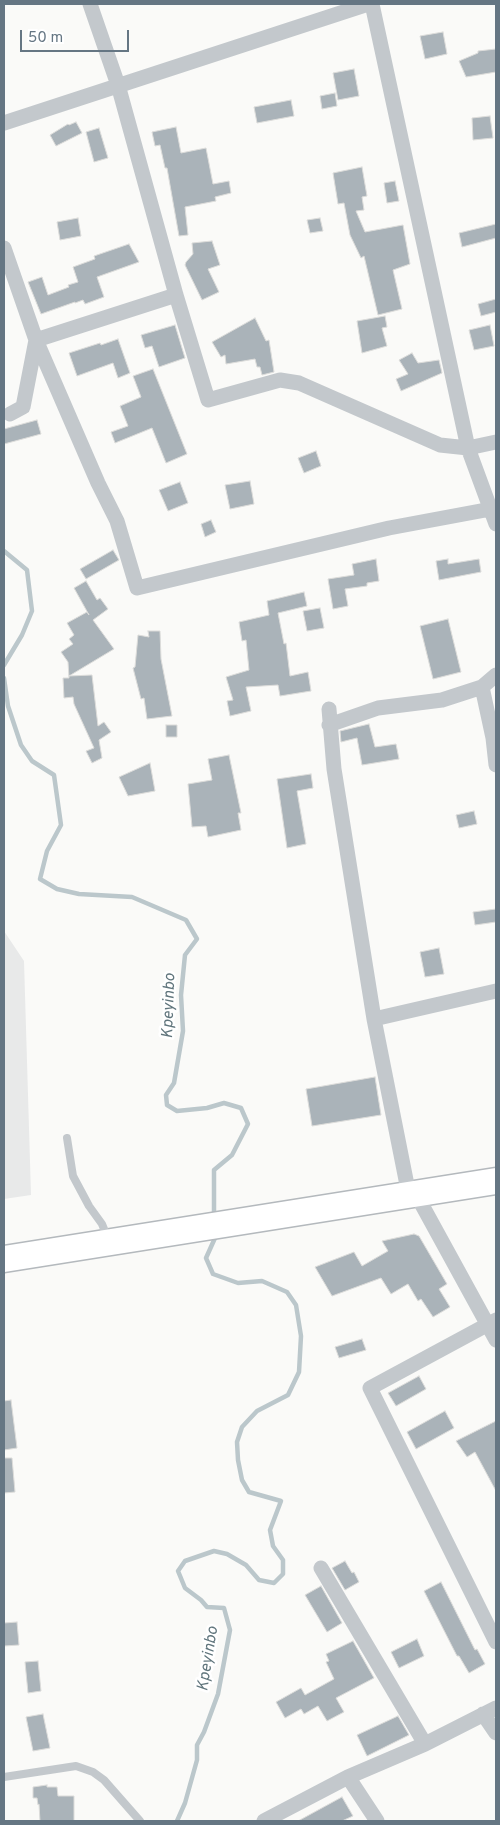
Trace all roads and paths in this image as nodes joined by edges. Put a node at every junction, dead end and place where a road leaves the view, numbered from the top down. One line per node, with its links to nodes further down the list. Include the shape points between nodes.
1 (90, 4): 3 (street)
2 (370, 4): 3 (street); 10 (street)
3 (118, 85): 4 (street); 6 (street)
4 (4, 124)
5 (4, 248): 7 (street)
6 (176, 295): 7 (street); 10 (street, via 208,400 280,380 299,383 440,445)
7 (36, 340): 8 (street, via 23,407); 11 (street, via 117,521 137,588 390,528)
8 (10, 414)
9 (496, 442): 10 (street)
10 (468, 448): 11 (street)
11 (491, 509): 12 (street)
12 (496, 524)
13 (496, 675): 14 (street)
14 (482, 687): 16 (street, via 442,700 378,708); 17 (street)
15 (329, 708): 16 (street)
16 (329, 725): 19 (street)
17 (496, 764)
18 (496, 991): 19 (street)
19 (374, 1019): 22 (street)
20 (67, 1138): 23 (lane, via 73,1176)
21 (496, 1182): 22 (highway)
22 (413, 1194): 23 (highway); 25 (street)
23 (110, 1243): 24 (highway)
24 (4, 1260)
25 (492, 1322): 26 (street); 28 (street, via 370,1388)
26 (496, 1340)
27 (321, 1568): 31 (street)
28 (496, 1642)
29 (490, 1711): 30 (street); 31 (street)
30 (496, 1734)
31 (425, 1744): 33 (street)
32 (4, 1777): 34 (lane, via 76,1766 104,1780)
33 (348, 1777): 35 (street); 36 (street)
34 (140, 1821)
35 (264, 1821)
36 (377, 1821)

